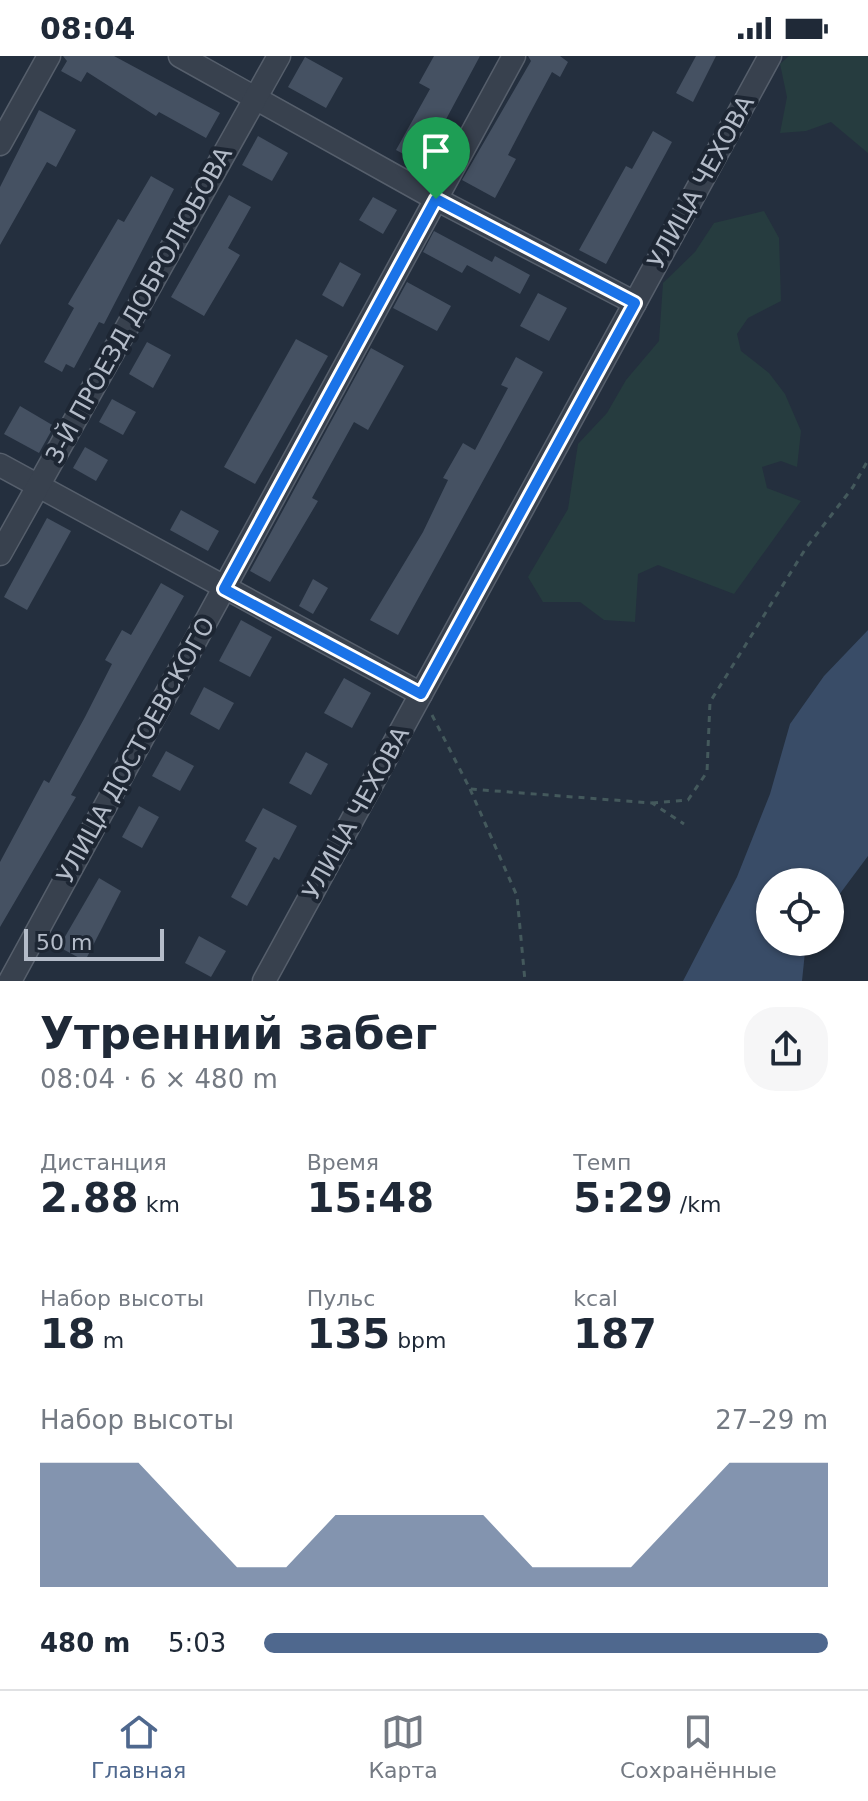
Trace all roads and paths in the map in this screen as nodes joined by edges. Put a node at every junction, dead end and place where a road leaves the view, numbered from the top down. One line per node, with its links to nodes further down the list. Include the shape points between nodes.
1 (49, 56): 7 (street)
2 (180, 56): 6 (street)
3 (279, 56): 6 (street, 3-Й ПРОЕЗД ДОБРОЛЮБОВА)
4 (514, 56): 8 (street, УЛИЦА ДОСТОЕВСКОГО)
5 (770, 56): 9 (street, УЛИЦА ЧЕХОВА)
6 (255, 98): 8 (street); 12 (street, 3-Й ПРОЕЗД ДОБРОЛЮБОВА)
7 (0, 144)
8 (436, 199): 9 (street); 14 (street, УЛИЦА ДОСТОЕВСКОГО)
9 (635, 303): 15 (street, УЛИЦА ЧЕХОВА)
10 (868, 460): 17 (path, via 710,702 707,772 688,800)
11 (0, 465): 12 (street)
12 (37, 488): 13 (street, 3-Й ПРОЕЗД ДОБРОЛЮБОВА); 14 (street)
13 (0, 554)
14 (224, 589): 15 (street); 19 (street, УЛИЦА ДОСТОЕВСКОГО)
15 (421, 694): 16 (path); 20 (street, УЛИЦА ЧЕХОВА)
16 (470, 789): 17 (path); 21 (path, via 517,896)
17 (652, 803): 18 (path)
18 (684, 824)
19 (10, 981)
20 (264, 981)
21 (525, 981)

